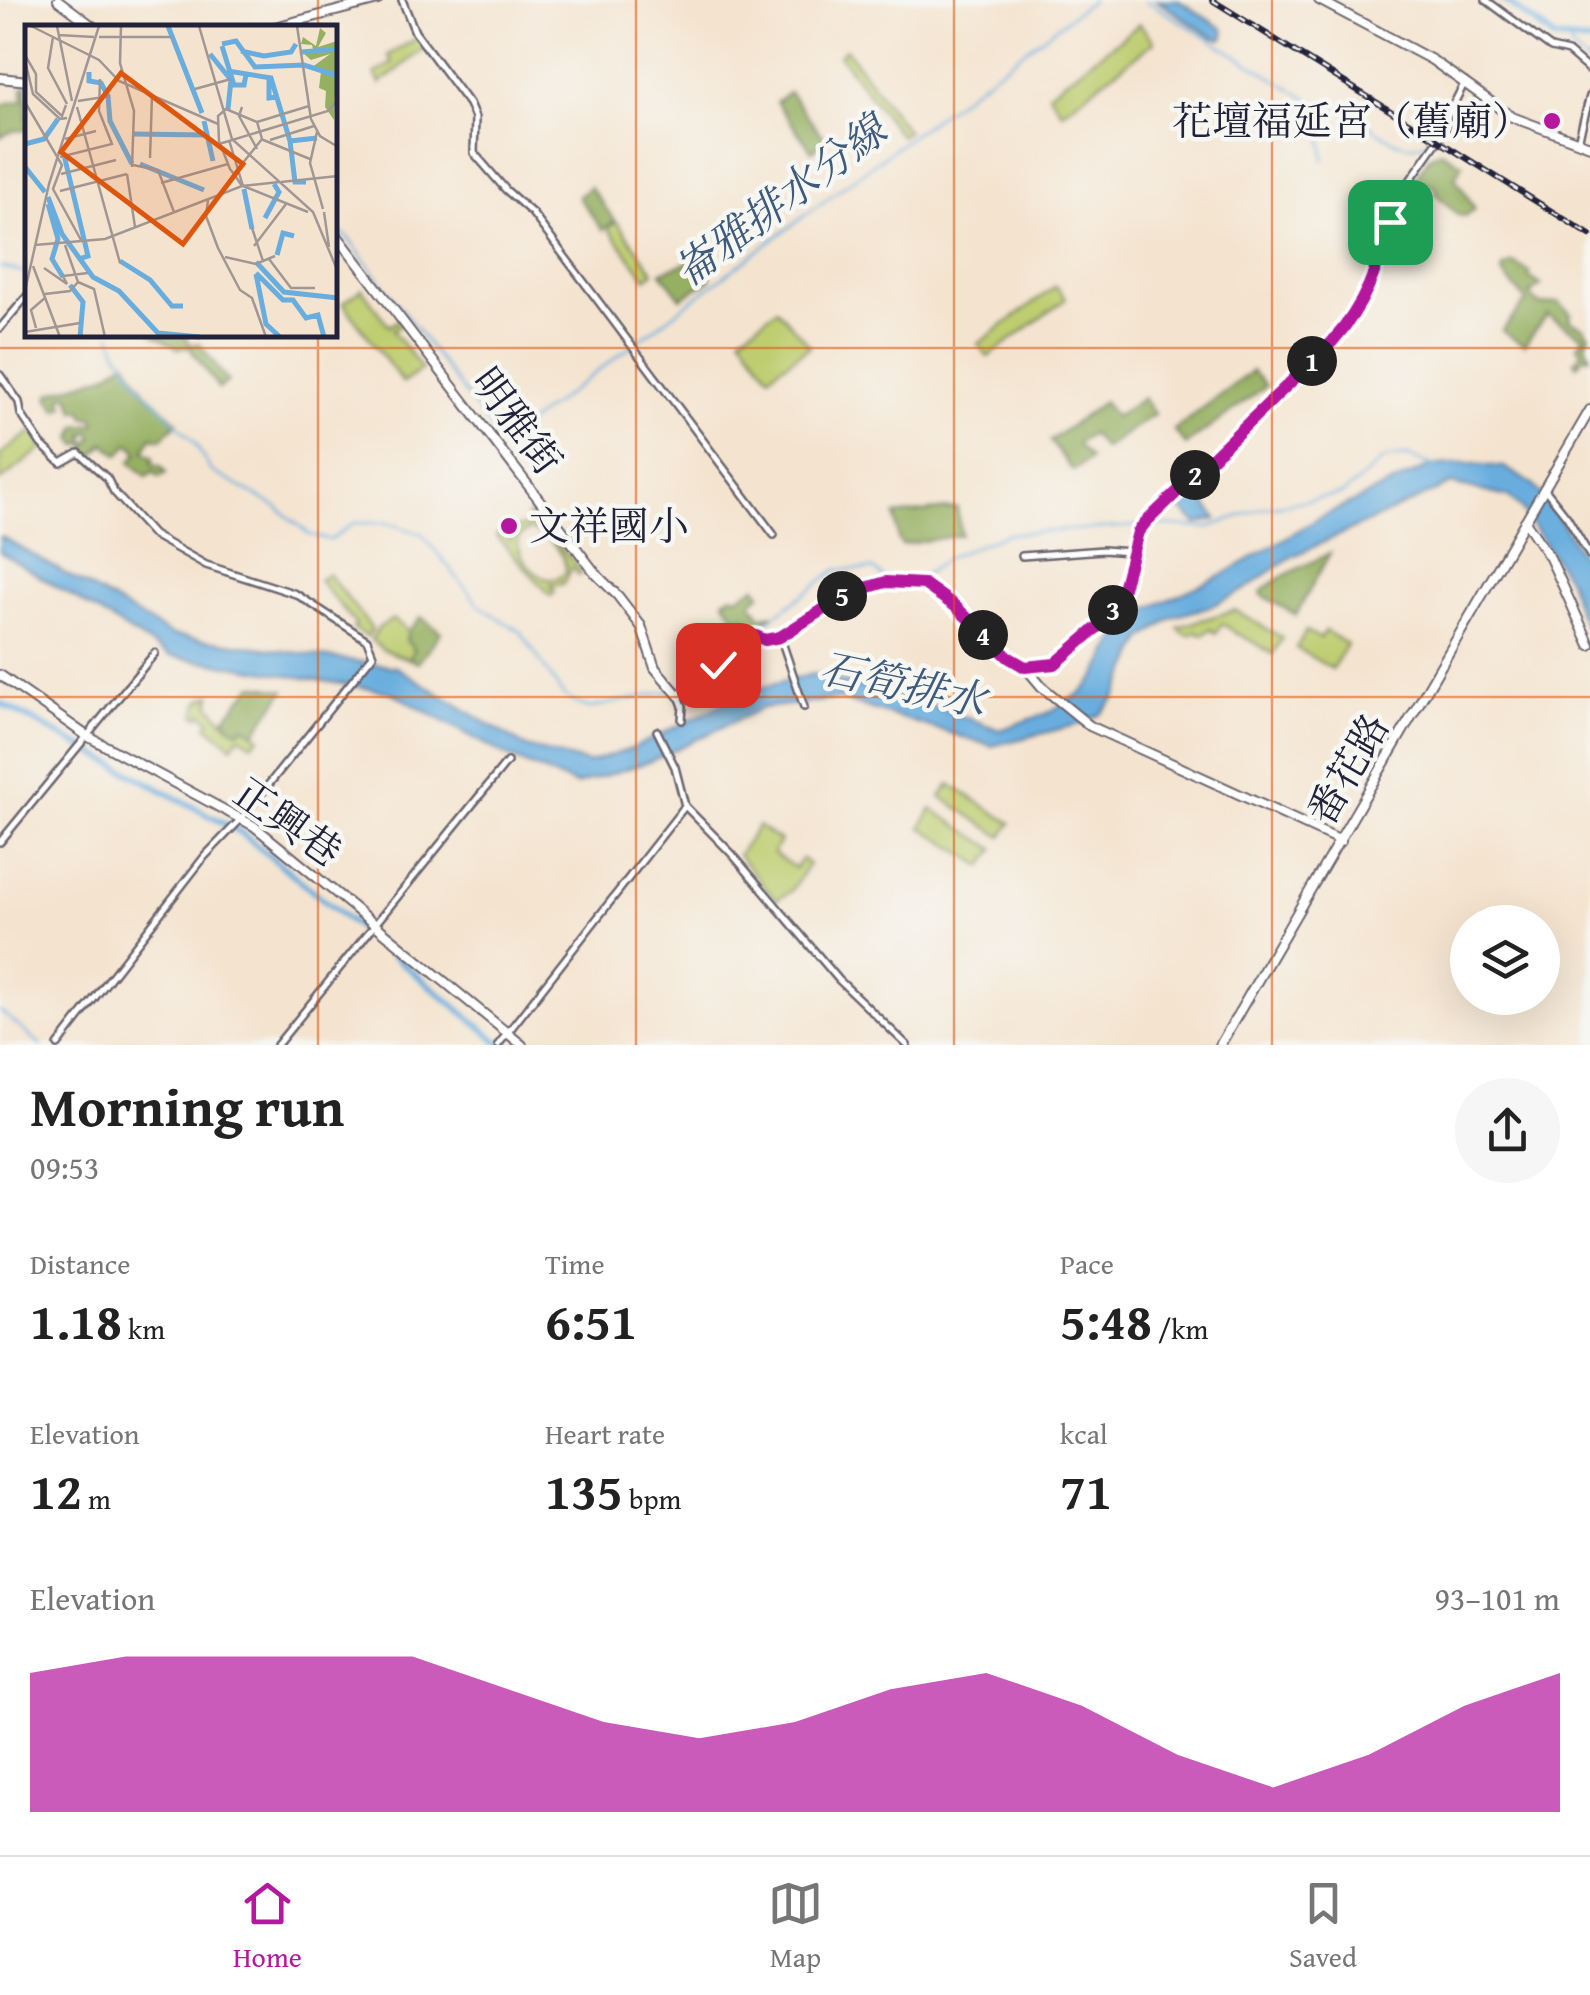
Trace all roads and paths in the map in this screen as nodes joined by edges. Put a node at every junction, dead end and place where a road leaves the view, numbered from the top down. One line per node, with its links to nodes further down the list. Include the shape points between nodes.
1 (58, 0): 6 (street)
2 (378, 0): 7 (street)
3 (402, 0): 22 (street, via 415,32 469,104 474,153 532,213)
4 (1319, 0): 11 (street)
5 (1486, 0): 8 (street)
6 (91, 25)
7 (283, 25)
8 (1590, 71)
9 (0, 78): 10 (street)
10 (25, 81)
11 (1465, 82): 13 (street, via 1512,118); 23 (street, via 1444,132 1397,199 1357,313 1146,522)
12 (1590, 96): 13 (street)
13 (1578, 142): 14 (street)
14 (1590, 146)
15 (338, 236): 31 (street, 明雅街, via 636,620 654,668)
16 (25, 299): 17 (street)
17 (0, 328)
18 (0, 375): 38 (street, via 53,457 60,462 84,456 153,535 233,576 296,594 368,640 373,655)
19 (1590, 410): 20 (street)
20 (1544, 488): 21 (street, 番花路); 25 (street)
21 (1524, 521): 27 (street, via 1547,552); 39 (street, 番花路)
22 (774, 534)
23 (1130, 552): 24 (street); 29 (street, via 1122,592 1108,618 1055,664)
24 (1022, 556)
25 (1590, 556)
26 (780, 637): 29 (street, via 864,586 918,582); 31 (street, via 749,637); 32 (street)
27 (1590, 645)
28 (155, 653): 35 (street)
29 (1025, 667): 39 (street, via 1090,726)
30 (0, 676): 35 (street, 正興巷)
31 (679, 696): 33 (street)
32 (804, 707)
33 (682, 720)
34 (657, 731): 37 (street)
35 (86, 736): 38 (street, 正興巷); 40 (street)
36 (507, 762): 41 (street)
37 (685, 806): 42 (street); 47 (street, via 852,994)
38 (240, 820): 41 (street, 正興巷); 43 (street)
39 (1341, 841): 48 (street, 番花路)
40 (0, 842)
41 (375, 926): 42 (street, 正興巷); 44 (street)
42 (508, 1033): 45 (street); 46 (street, 正興巷)
43 (58, 1045)
44 (278, 1045)
45 (498, 1045)
46 (522, 1045)
47 (908, 1045)
48 (1220, 1045)

